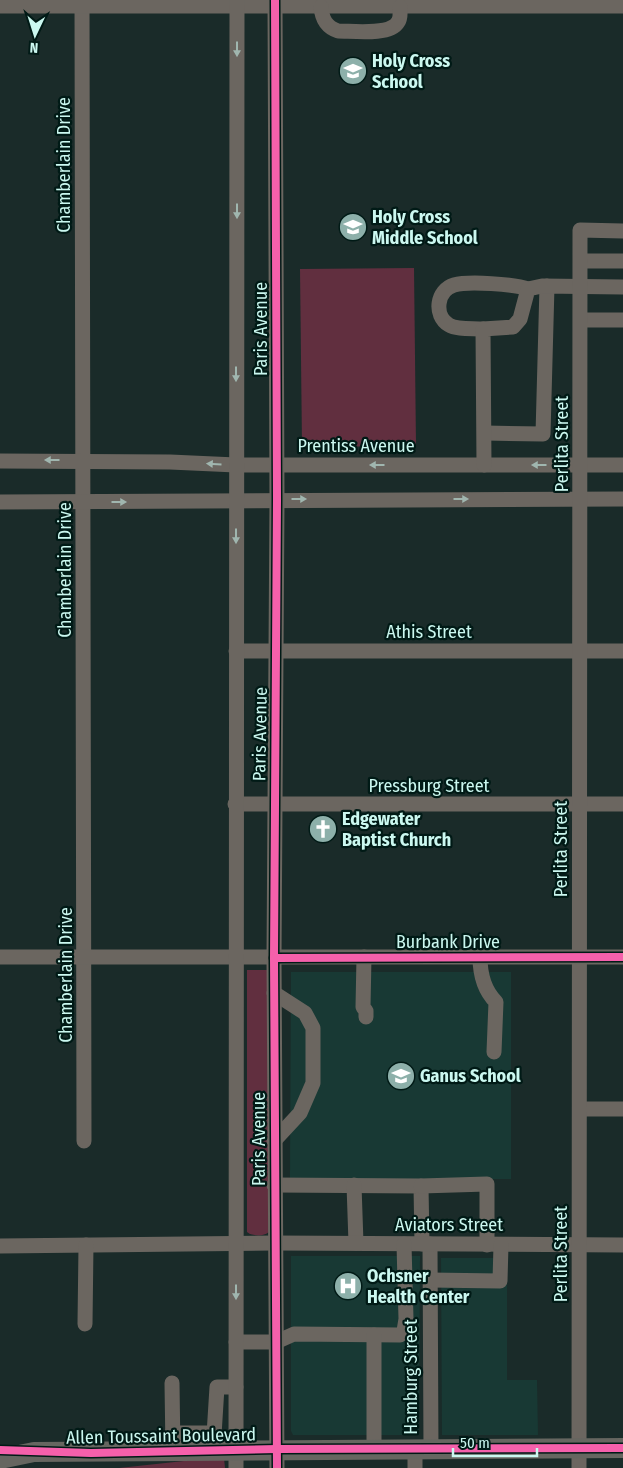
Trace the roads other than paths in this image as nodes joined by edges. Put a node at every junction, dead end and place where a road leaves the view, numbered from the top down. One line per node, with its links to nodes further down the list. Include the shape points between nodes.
1 (82, 3): 2 (street); 5 (street); 20 (street, Chamberlain Drive)
2 (237, 3): 4 (street); 22 (street, Paris Avenue, one-way to 22)
3 (581, 3): 6 (street); 8 (street)
4 (275, 4): 7 (street); 23 (street, Paris Avenue)
5 (0, 6)
6 (623, 6)
7 (321, 7): 8 (street); 8 (street, via 322,16 331,29 386,31 400,20)
8 (400, 7)
9 (623, 231): 10 (street, Perlita Street, via 580,230)
10 (581, 261): 11 (street); 13 (street, Perlita Street)
11 (623, 261)
12 (547, 286): 13 (street); 15 (street); 19 (street, via 543,434)
13 (580, 286): 14 (street); 16 (street, Perlita Street)
14 (623, 287)
15 (528, 288): 18 (street, via 520,319 513,327); 18 (street, via 516,284 455,284 443,292 439,301 442,318 450,326)
16 (581, 314): 17 (street); 25 (street, Perlita Street)
17 (623, 320)
18 (483, 329): 19 (street)
19 (485, 433): 24 (street)
20 (84, 460): 21 (street, Prentiss Avenue, one-way to 21); 22 (street, Prentiss Avenue, one-way to 20); 32 (street, Chamberlain Drive)
21 (0, 461)
22 (236, 465): 23 (street, Prentiss Avenue); 30 (street, Paris Avenue)
23 (277, 465): 24 (street, Prentiss Avenue, one-way to 23); 27 (street, Paris Avenue)
24 (484, 465): 25 (street, Prentiss Avenue, one-way to 24)
25 (580, 465): 26 (street, Prentiss Avenue); 28 (street, Perlita Street)
26 (623, 465)
27 (277, 499): 28 (street, one-way to 28); 30 (street); 34 (street, Paris Avenue)
28 (580, 499): 29 (street); 35 (street, Perlita Street)
29 (623, 499)
30 (236, 500): 32 (street, one-way to 30); 33 (street, Paris Avenue, one-way to 33)
31 (0, 502): 32 (street)
32 (84, 502): 41 (street, Chamberlain Drive)
33 (236, 651): 34 (street, Athis Street); 37 (street, Paris Avenue)
34 (276, 651): 35 (street, Athis Street); 38 (street, Paris Avenue)
35 (579, 651): 36 (street, Athis Street); 39 (street, Perlita Street)
36 (623, 651)
37 (235, 804): 38 (street, Pressburg Street); 42 (street, Paris Avenue)
38 (275, 804): 39 (street, Pressburg Street); 48 (street, Paris Avenue)
39 (579, 804): 40 (street, Pressburg Street); 45 (street, Perlita Street)
40 (623, 804)
41 (85, 957): 42 (street, Burbank Drive); 47 (street, Burbank Drive); 54 (street, Chamberlain Drive)
42 (234, 957): 48 (street, Burbank Drive); 60 (street, Paris Avenue)
43 (364, 957): 44 (street, Burbank Drive); 48 (street, Burbank Drive); 50 (street)
44 (480, 957): 45 (street, Burbank Drive); 51 (street, via 480,972 489,995 496,1002)
45 (580, 957): 46 (street, Burbank Drive); 53 (street, Perlita Street)
46 (623, 957)
47 (0, 958)
48 (274, 958): 49 (street, Paris Avenue)
49 (274, 993): 55 (street, Paris Avenue); 55 (street, via 305,1013 313,1028 313,1083 300,1113)
50 (363, 1014)
51 (494, 1052)
52 (623, 1108): 53 (street)
53 (580, 1109): 66 (street, Perlita Street)
54 (84, 1141)
55 (274, 1141): 56 (street, Paris Avenue)
56 (274, 1185): 57 (street); 59 (street, Paris Avenue)
57 (354, 1185): 58 (street); 61 (street)
58 (421, 1186): 63 (street, Hamburg Street); 65 (street, via 488,1184)
59 (274, 1242): 60 (street, Aviators Street); 61 (street, Aviators Street); 73 (street, Paris Avenue)
60 (236, 1243): 64 (street, Aviators Street); 72 (street, Paris Avenue, one-way to 72)
61 (356, 1243): 62 (street, Aviators Street)
62 (404, 1244): 63 (street, Aviators Street); 71 (street, via 404,1330 400,1335)
63 (426, 1244): 65 (street, Aviators Street); 69 (street, Hamburg Street)
64 (86, 1245): 68 (street, Aviators Street); 70 (street)
65 (494, 1245): 66 (street, Aviators Street); 69 (street, via 500,1281)
66 (579, 1245): 67 (street, Aviators Street); 87 (street, Perlita Street)
67 (623, 1245)
68 (0, 1246)
69 (430, 1280): 83 (street, Hamburg Street)
70 (85, 1324)
71 (374, 1335): 73 (street, via 294,1334); 81 (street)
72 (236, 1342): 73 (street); 75 (street, Paris Avenue)
73 (276, 1342): 86 (street, Paris Avenue)
74 (172, 1383): 78 (street)
75 (236, 1387): 76 (street, Paris Avenue); 77 (street, via 217,1387)
76 (236, 1421): 77 (street); 85 (street, Paris Avenue)
77 (214, 1435): 78 (main road, Allen Toussaint Boulevard); 85 (main road, Allen Toussaint Boulevard)
78 (172, 1442): 82 (main road, Allen Toussaint Boulevard)
79 (623, 1448): 87 (main road, Allen Toussaint Boulevard)
80 (0, 1450): 82 (street, Allen Toussaint Boulevard)
81 (374, 1450): 83 (main road, Allen Toussaint Boulevard); 86 (main road, Allen Toussaint Boulevard)
82 (34, 1452): 84 (main road)
83 (420, 1456): 87 (main road, Allen Toussaint Boulevard)
84 (0, 1459)
85 (236, 1459): 86 (main road, Allen Toussaint Boulevard)
86 (277, 1459)
87 (580, 1459)

